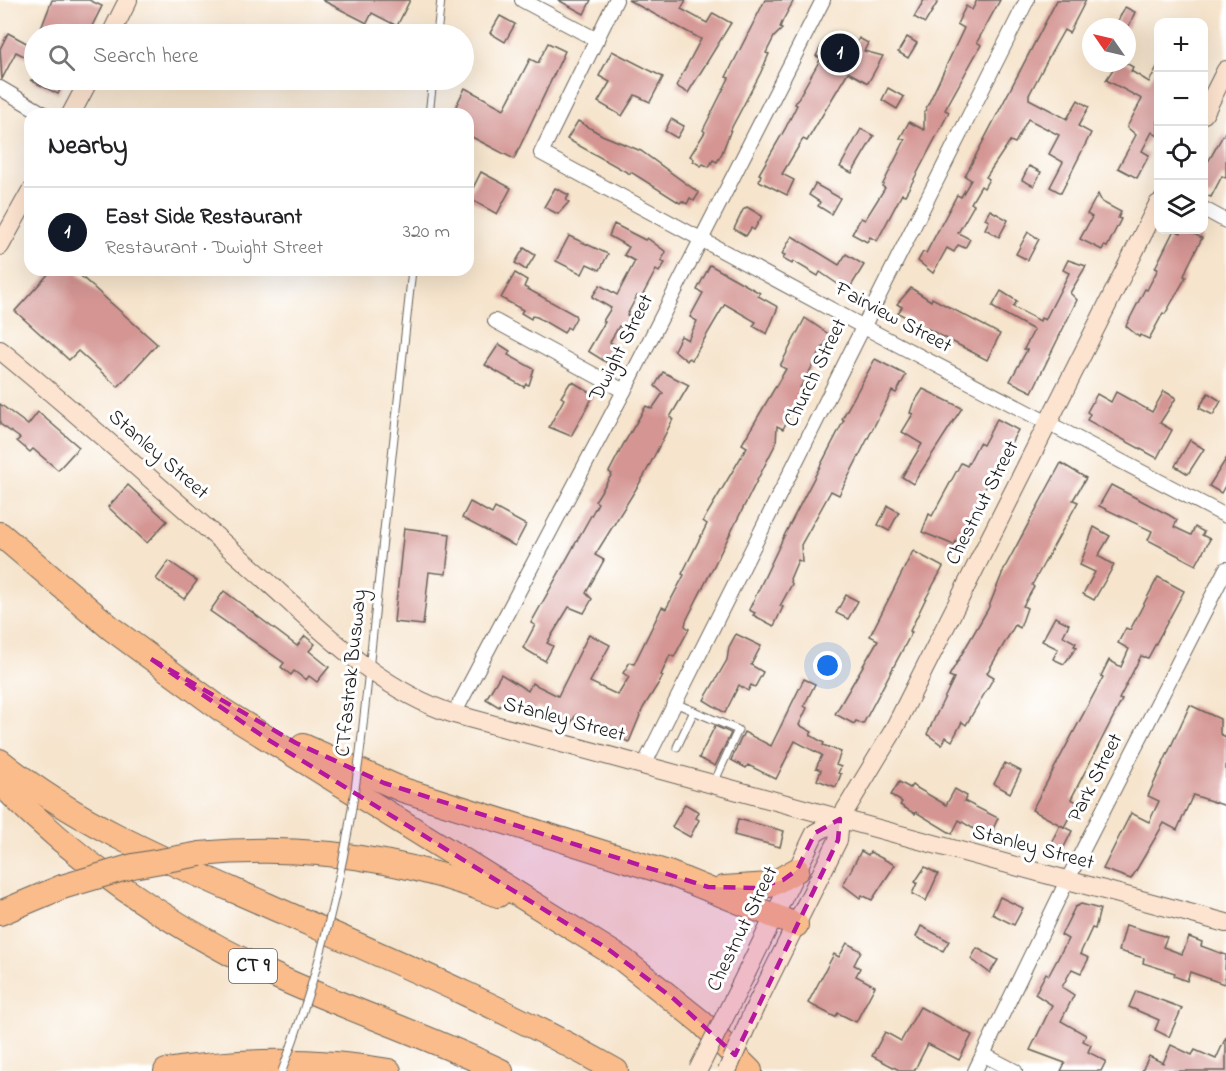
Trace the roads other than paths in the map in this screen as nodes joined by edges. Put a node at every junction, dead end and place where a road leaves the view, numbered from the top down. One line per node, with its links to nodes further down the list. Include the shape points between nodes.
1 (128, 0): 7 (main road)
2 (441, 0): 8 (lane)
3 (522, 0): 9 (street)
4 (616, 0): 9 (street)
5 (823, 0): 22 (street, Dwight Street)
6 (1027, 0): 26 (street, Church Street)
7 (116, 24)
8 (438, 24)
9 (597, 40): 22 (street, Fairview Street, via 541,153)
10 (1226, 70): 14 (main road)
11 (0, 88): 15 (street)
12 (83, 90): 16 (main road)
13 (432, 90): 17 (lane)
14 (1208, 104)
15 (35, 108)
16 (74, 108)
17 (430, 108)
18 (24, 203): 23 (main road)
19 (1154, 212): 29 (main road, Chestnut Street)
20 (1208, 212): 21 (street)
21 (1226, 221)
22 (702, 239): 26 (street, Fairview Street); 28 (street, Dwight Street)
23 (0, 246)
24 (411, 276): 34 (lane, CTfastrak Busway)
25 (495, 321): 28 (street)
26 (862, 326): 29 (street, Fairview Street); 35 (street, Church Street)
27 (0, 350): 34 (main road, Stanley Street)
28 (624, 391): 37 (street, Dwight Street)
29 (1049, 423): 30 (street, Fairview Street); 43 (main road, Chestnut Street, via 888,741)
30 (1226, 516)
31 (0, 534): 33 (highway)
32 (1226, 569): 45 (street, Park Street)
33 (151, 659): 46 (highway, via 287,738 384,783); 49 (highway, via 274,744)
34 (369, 669): 37 (main road, Stanley Street, via 410,695); 54 (lane, CTfastrak Busway, bridge, via 350,819 330,918 306,1005)
35 (675, 703): 36 (lane); 40 (street, Church Street)
36 (694, 711): 38 (lane); 42 (lane, via 738,730)
37 (454, 714): 40 (main road, Stanley Street)
38 (677, 747)
39 (0, 761): 59 (highway, via 70,811 127,842 456,989)
40 (644, 765): 42 (main road, Stanley Street)
41 (0, 783): 58 (highway, CT 9, via 102,872 210,942 290,982)
42 (714, 784): 43 (main road, Stanley Street)
43 (840, 819): 44 (main road, Chestnut Street, via 815,833); 45 (main road, Stanley Street); 48 (main road, Chestnut Street, via 838,840)
44 (797, 870): 46 (highway, via 778,883 761,888); 48 (main road, Chestnut Street)
45 (1067, 881): 50 (main road, Stanley Street); 51 (street, Park Street)
46 (708, 887): 48 (highway)
47 (0, 913): 49 (highway, bridge, via 62,887 133,866 200,854 310,851 395,863 479,888)
48 (785, 921): 52 (main road, Chestnut Street, bridge, via 738,990); 60 (main road, Chestnut Street, bridge, via 755,1007)
49 (563, 922): 61 (highway, via 622,959 674,999)
50 (1226, 923)
51 (984, 1055): 62 (street, Park Street); 63 (street)
52 (698, 1070)
53 (166, 1071): 57 (highway, via 297,1060)
54 (282, 1071)
55 (295, 1071): 56 (highway)
56 (307, 1071)
57 (389, 1071)
58 (501, 1071)
59 (616, 1071)
60 (727, 1071)
61 (750, 1071)
62 (975, 1071)
63 (1015, 1071)

